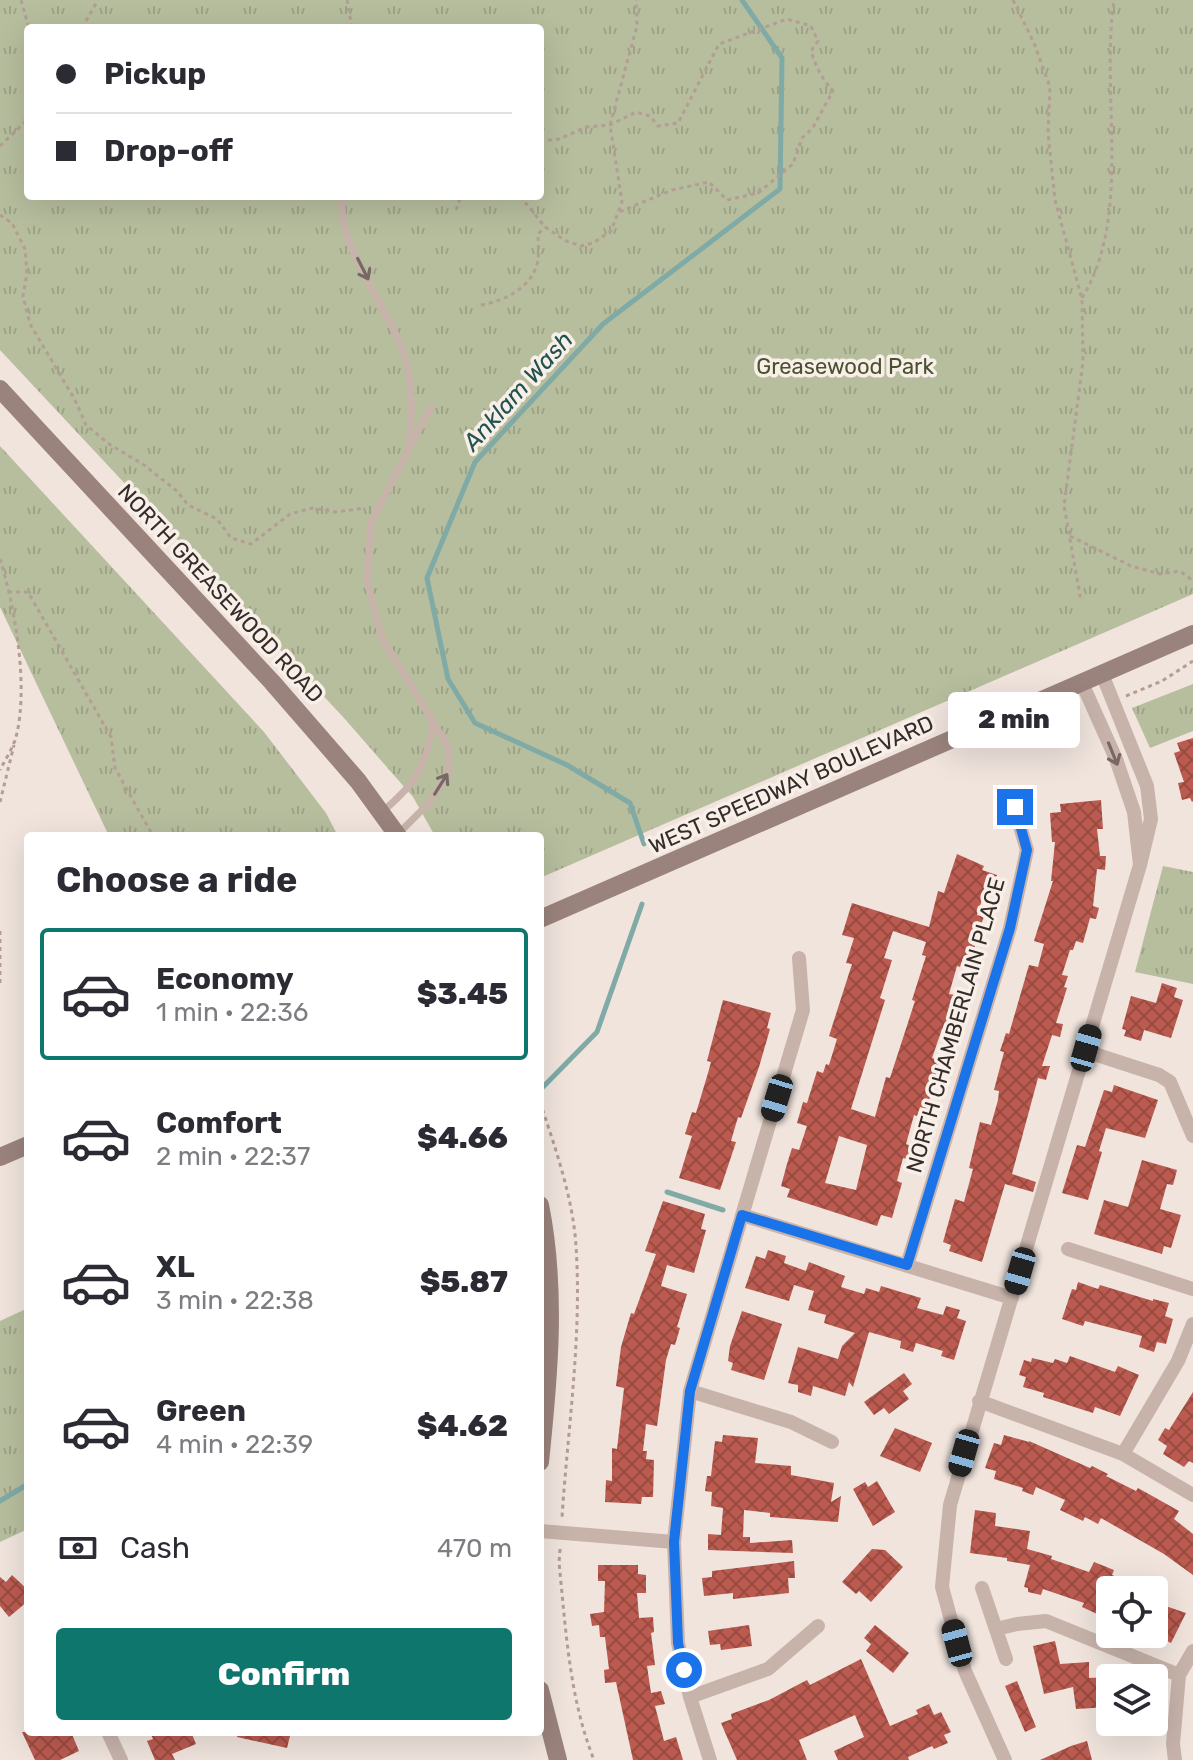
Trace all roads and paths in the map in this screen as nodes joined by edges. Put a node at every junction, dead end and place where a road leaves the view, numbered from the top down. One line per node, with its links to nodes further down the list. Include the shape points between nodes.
1 (21, 0): 7 (path)
2 (98, 0): 8 (path)
3 (347, 0): 9 (path)
4 (636, 0): 11 (path, via 637,26)
5 (1013, 0): 21 (path, via 1050,87 1048,133 1055,200)
6 (1114, 0): 21 (path, via 1109,35 1110,205 1105,243)
7 (28, 24)
8 (84, 24)
9 (351, 24)
10 (24, 124): 13 (path)
11 (610, 125): 12 (path); 18 (path, via 622,202); 18 (path, via 636,112 650,116 658,126 678,123 719,44 787,19 811,26 818,41 811,51 815,64 833,91 802,138 793,164 758,193 727,200 709,182 672,190)
12 (544, 141)
13 (0, 146)
14 (343, 200): 25 (lane, one-way to 25, via 342,225 409,372)
15 (460, 200): 17 (path)
16 (523, 200): 20 (path)
17 (456, 210)
18 (619, 212): 20 (path, via 611,231 581,246)
19 (0, 215): 26 (path, via 12,223 25,249 23,296 30,324 86,425 144,465 188,505 217,519 231,538 251,544 290,514)
20 (545, 227): 22 (path, via 538,234 538,262 524,284 502,301)
21 (1082, 299): 27 (path, via 1083,362 1064,506)
22 (481, 305)
23 (0, 389): 42 (main road, NORTH GREASEWOOD ROAD, via 272,682)
24 (431, 407): 25 (lane)
25 (409, 449): 26 (lane)
26 (378, 506): 37 (lane, via 371,522 367,581 382,638)
27 (1070, 536): 29 (path, via 1131,566 1160,574 1180,571); 31 (path)
28 (0, 559): 30 (path)
29 (1193, 581)
30 (8, 592): 38 (path, via 22,680); 43 (path, via 28,592 111,737 115,768)
31 (1081, 601)
32 (1193, 634): 34 (main road, WEST SPEEDWAY BOULEVARD)
33 (1193, 661): 36 (path, via 1162,681)
34 (1102, 674): 35 (main road, WEST SPEEDWAY BOULEVARD); 36 (street)
35 (1082, 683): 46 (street, one-way to 46, via 1134,812); 47 (main road, WEST SPEEDWAY BOULEVARD)
36 (1113, 701): 46 (street, via 1147,786 1151,819)
37 (433, 724): 42 (lane, via 422,769); 45 (lane, one-way to 37, via 448,774 449,748)
38 (16, 738): 39 (path); 41 (path)
39 (0, 770)
40 (1011, 796): 58 (street, NORTH CHAMBERLAIN PLACE, via 1027,850 1010,928)
41 (0, 802)
42 (382, 812): 44 (main road, NORTH GREASEWOOD ROAD)
43 (151, 832)
44 (395, 832)
45 (400, 832)
46 (1140, 865): 51 (street)
47 (544, 917)
48 (0, 931): 50 (path)
49 (799, 958): 55 (street, via 803,1010)
50 (0, 983)
51 (1085, 1051): 52 (street, via 1172,1080); 60 (street)
52 (1193, 1136)
53 (24, 1147): 54 (main road)
54 (0, 1157)
55 (742, 1215): 58 (street); 62 (street)
56 (544, 1224): 64 (main road, via 551,1321)
57 (1068, 1249): 59 (street)
58 (907, 1265): 60 (street)
59 (1193, 1289)
60 (1012, 1298): 63 (street)
61 (1193, 1324): 66 (street, via 1178,1361)
62 (690, 1391): 65 (street, via 791,1422); 69 (street)
63 (979, 1401): 66 (street); 80 (street, via 950,1505 942,1587 965,1671)
64 (544, 1411)
65 (832, 1442)
66 (1123, 1454): 67 (street)
67 (1193, 1495)
68 (544, 1531): 69 (street)
69 (674, 1542): 77 (street, via 678,1643)
70 (560, 1549): 83 (path, via 573,1694)
71 (982, 1588): 73 (street)
72 (818, 1626): 77 (street, via 768,1669)
73 (996, 1629): 75 (street); 76 (street, via 1046,1621)
74 (1193, 1651): 76 (street)
75 (1006, 1659)
76 (1179, 1675): 85 (street)
77 (690, 1697): 84 (street)
78 (544, 1711): 82 (main road)
79 (110, 1736): 81 (street)
80 (999, 1758)
81 (121, 1760)
82 (558, 1760)
83 (594, 1760)
84 (710, 1760)
85 (1175, 1760)

